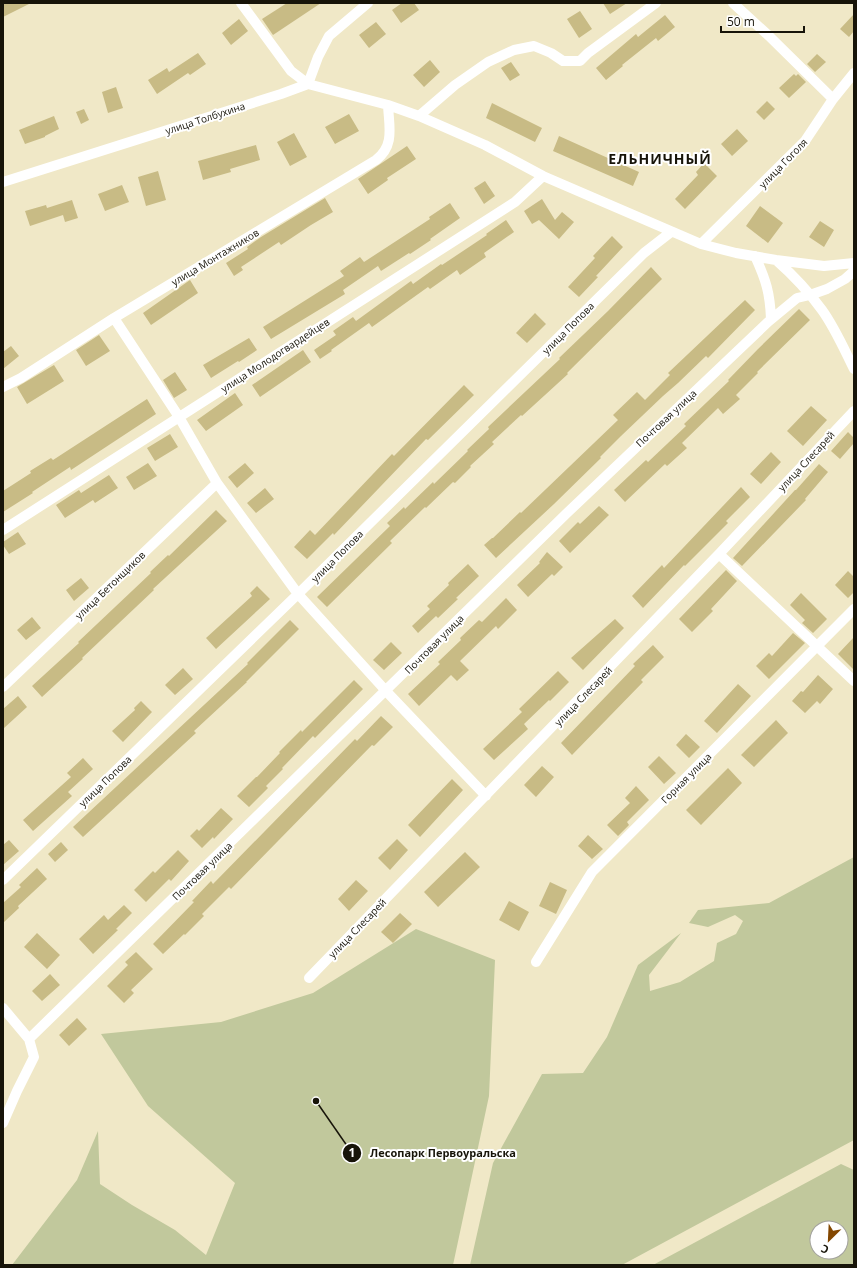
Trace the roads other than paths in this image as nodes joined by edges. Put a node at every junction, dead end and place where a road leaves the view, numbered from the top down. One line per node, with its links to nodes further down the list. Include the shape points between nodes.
1 (241, 3): 6 (street, via 291,71)
2 (368, 3): 6 (street, via 329,36)
3 (656, 3): 9 (street, via 580,61 563,61 552,53 534,46 514,50 488,62 455,85)
4 (733, 3): 7 (street)
5 (854, 72): 7 (street, улица Гоголя)
6 (308, 84): 8 (street); 11 (street, улица Толбухина)
7 (832, 99): 13 (street, улица Гоголя, via 805,141)
8 (388, 105): 9 (street); 19 (street, улица Монтажников, via 390,140 383,154 376,160)
9 (419, 116): 10 (street, via 485,145)
10 (543, 176): 12 (street); 24 (street, улица Молодогвардейцев, via 515,202)
11 (3, 182)
12 (671, 232): 13 (street); 28 (street, улица Попова, via 644,253)
13 (701, 244): 14 (street)
14 (755, 256): 15 (street); 20 (street, via 770,297)
15 (776, 260): 16 (street, via 824,266); 18 (street)
16 (854, 263)
17 (854, 271): 18 (street, Почтовая улица, via 827,289)
18 (810, 295): 20 (street, Почтовая улица, via 797,298); 21 (street, via 836,334)
19 (114, 318): 22 (street, улица Монтажников); 24 (street)
20 (771, 319): 33 (street, Почтовая улица, via 567,513)
21 (854, 369)
22 (3, 387)
23 (854, 411): 27 (street, улица Слесарей)
24 (179, 417): 25 (street); 26 (street, улица Молодогвардейцев)
25 (217, 483): 28 (street); 32 (street, улица Бетонщиков)
26 (3, 530)
27 (719, 554): 30 (street); 34 (street, улица Слесарей)
28 (298, 594): 33 (street); 35 (street, улица Попова)
29 (854, 609): 30 (street, Горная улица)
30 (817, 646): 31 (street); 36 (street, Горная улица, via 592,872)
31 (854, 681)
32 (3, 687)
33 (386, 691): 34 (street); 39 (street, Почтовая улица)
34 (486, 796): 37 (street, улица Слесарей)
35 (3, 880)
36 (536, 962)
37 (309, 978)
38 (3, 1008): 39 (street)
39 (29, 1039): 40 (street, via 34,1057)
40 (3, 1123)

